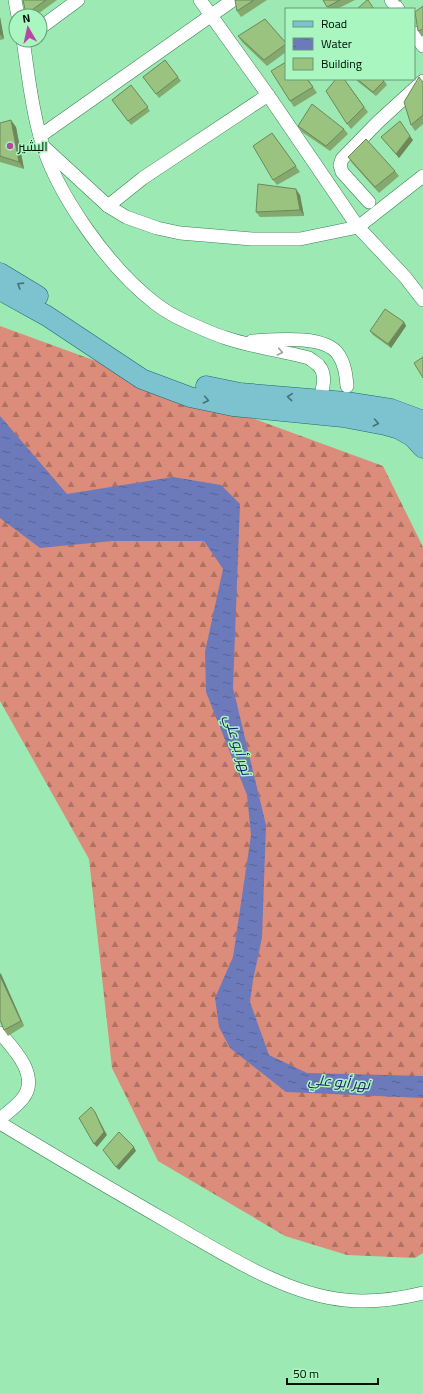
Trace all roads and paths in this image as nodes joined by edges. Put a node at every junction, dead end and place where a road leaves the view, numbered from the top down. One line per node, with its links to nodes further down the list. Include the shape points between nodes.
1 (78, 0): 7 (street)
2 (200, 0): 6 (street)
3 (233, 0): 6 (street)
4 (391, 0): 5 (street)
5 (397, 8)
6 (212, 16): 12 (street); 13 (street)
7 (48, 22)
8 (415, 34): 9 (street)
9 (423, 46)
10 (25, 48): 13 (street)
11 (423, 81): 15 (street, via 342,159 342,172)
12 (268, 95): 16 (street, via 143,178); 17 (street)
13 (42, 141): 16 (street); 21 (street, via 61,186 88,230 114,264 156,304 187,322)
14 (423, 176): 17 (street)
15 (369, 202)
16 (108, 206): 17 (street, via 126,217 157,228 226,237 268,240 300,238)
17 (358, 227): 20 (street)
18 (0, 273): 23 (main road, one-way to 18, via 240,393 194,384 160,373 127,356 79,322)
19 (0, 290): 25 (main road, one-way to 25, via 47,316 148,382 190,397 234,406 344,413 399,429 413,437)
20 (423, 300)
21 (242, 342): 22 (street, via 276,339 325,345 338,354 345,368); 23 (street, one-way to 23, via 309,358 317,364 323,375 323,388)
22 (347, 386)
23 (319, 400): 24 (main road, via 391,409)
24 (423, 423)
25 (423, 448)
26 (0, 1033): 27 (street, via 20,1058 26,1070 29,1086 24,1097)
27 (0, 1119)
28 (0, 1123): 29 (street, via 233,1260 279,1282 345,1300 404,1298)
29 (423, 1293)

